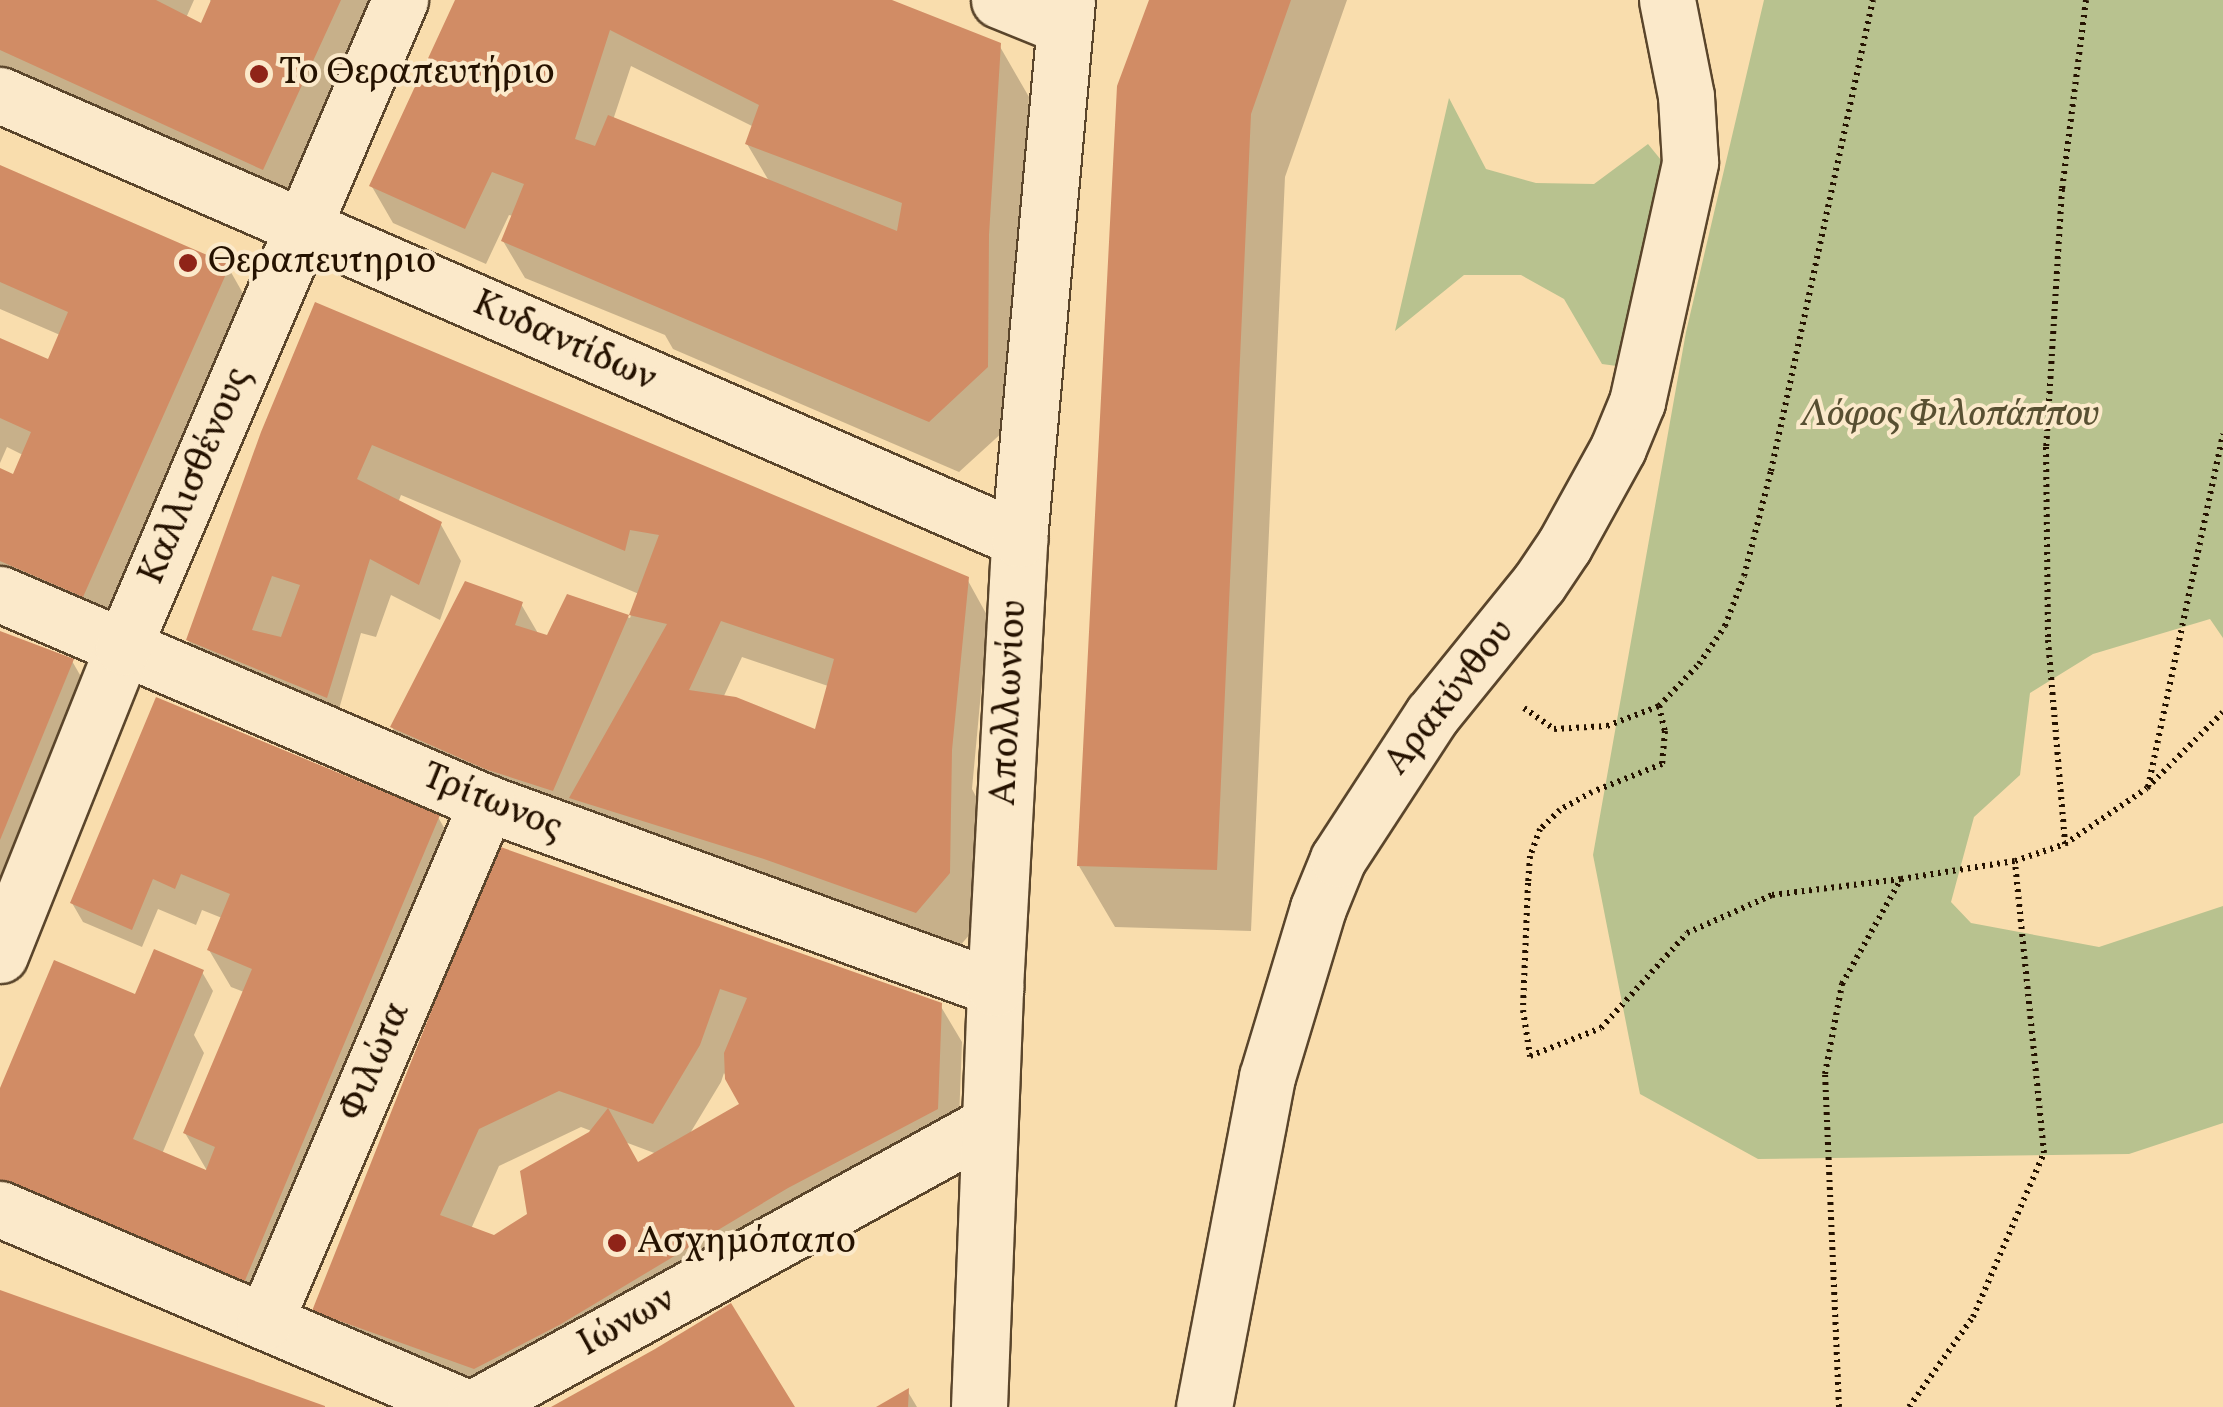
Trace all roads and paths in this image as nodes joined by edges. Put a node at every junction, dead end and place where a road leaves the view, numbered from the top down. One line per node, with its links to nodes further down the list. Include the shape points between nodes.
1 (400, 0): 8 (street, Καλλισθένους)
2 (998, 0): 6 (street)
3 (1667, 0): 29 (street, Αρακύνθου, via 1686,96 1690,162 1638,402 1540,584 1432,715 1338,859 1266,1077)
4 (1874, 0): 13 (path, via 1744,576 1726,626)
5 (2086, 0): 18 (path, via 2062,189 2046,447 2048,640)
6 (1065, 13): 10 (street, Απολλωνίου)
7 (0, 95): 8 (street, Κυδαντίδων)
8 (302, 227): 10 (street, Κυδαντίδων); 12 (street, Καλλισθένους)
9 (2223, 434): 16 (path)
10 (1018, 539): 22 (street, Απολλωνίου)
11 (0, 594): 12 (street, Τρίτωνος)
12 (122, 646): 17 (street, Τρίτωνος); 21 (street, Καλλισθένους)
13 (1660, 706): 14 (path, via 1608,726 1554,729); 20 (path, via 1666,731 1662,764 1592,792 1540,828 1528,883 1524,1010 1530,1056 1602,1028 1688,933 1772,896)
14 (1524, 707)
15 (2223, 712): 16 (path)
16 (2148, 788): 18 (path)
17 (486, 803): 22 (street, Τρίτωνος); 25 (street, Φιλώτα)
18 (2066, 844): 19 (path)
19 (2016, 861): 20 (path); 31 (path, via 2044,1153 1974,1317)
20 (1902, 879): 30 (path, via 1842,984 1826,1074)
21 (0, 955)
22 (994, 988): 23 (street, Απολλωνίου)
23 (988, 1124): 27 (street, Ιώνων); 28 (street, Απολλωνίου)
24 (0, 1209): 25 (street)
25 (264, 1321): 26 (street)
26 (465, 1407)
27 (475, 1407)
28 (979, 1407)
29 (1204, 1407)
30 (1839, 1407)
31 (1909, 1407)

